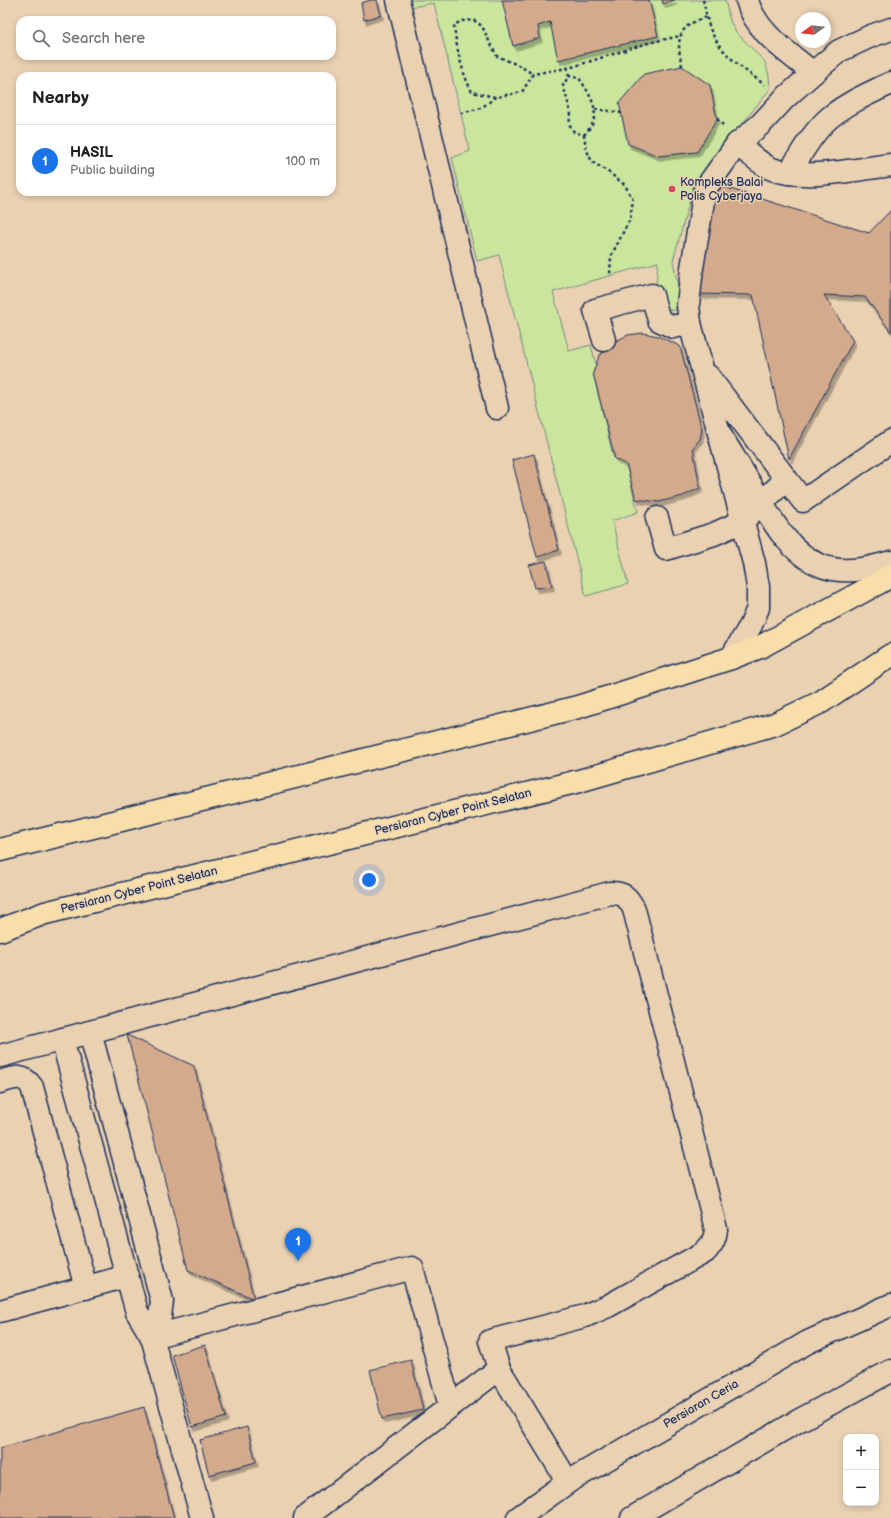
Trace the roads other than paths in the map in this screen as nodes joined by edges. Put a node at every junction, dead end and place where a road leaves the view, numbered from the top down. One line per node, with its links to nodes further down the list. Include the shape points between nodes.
1 (398, 0): 12 (street)
2 (747, 0): 4 (street, via 755,19 769,37)
3 (891, 29): 4 (street, via 839,51)
4 (813, 73): 6 (street)
5 (891, 83): 8 (street, via 857,99 829,118 813,136)
6 (737, 144): 8 (street, via 772,169); 9 (street, via 705,189 692,268 688,305)
7 (891, 165): 8 (street, via 808,174)
8 (789, 172)
9 (690, 324): 10 (street, via 673,327 659,320 652,295 595,310); 11 (street)
10 (604, 340)
11 (701, 367): 13 (street); 15 (street)
12 (497, 408)
13 (719, 433): 16 (street); 18 (street)
14 (891, 441): 15 (street, via 803,501)
15 (786, 479): 16 (street)
16 (762, 503): 18 (street); 19 (street, via 788,542 805,557 822,566 841,570 862,570)
17 (657, 518): 18 (street, via 666,549 714,534)
18 (742, 521): 22 (street, via 754,562 758,608)
19 (891, 562)
20 (891, 575): 22 (main road, via 760,647)
21 (891, 655): 24 (main road, Persiaran Cyber Point Selatan, via 822,702 775,724 579,781 45,913)
22 (731, 658): 23 (main road, via 578,707)
23 (0, 850)
24 (0, 930)
25 (90, 1032): 26 (street); 33 (street, via 162,1301 160,1316); 34 (street, via 610,893 626,896 634,909 716,1229 715,1237 705,1252 608,1306 585,1316 490,1341)
26 (62, 1039): 27 (street); 29 (street)
27 (0, 1056)
28 (0, 1082): 30 (street, via 23,1077 32,1087)
29 (127, 1276): 30 (street); 33 (street, via 137,1312)
30 (86, 1288): 32 (street)
31 (891, 1305): 37 (street, Persiaran Ceria, via 808,1342)
32 (0, 1311)
33 (152, 1337): 36 (street, via 412,1268); 38 (street)
34 (498, 1369): 36 (street); 37 (street)
35 (891, 1371): 41 (street)
36 (450, 1406): 39 (street)
37 (568, 1482): 40 (street, Persiaran Ceria)
38 (202, 1518)
39 (305, 1518)
40 (518, 1518)
41 (632, 1518)

